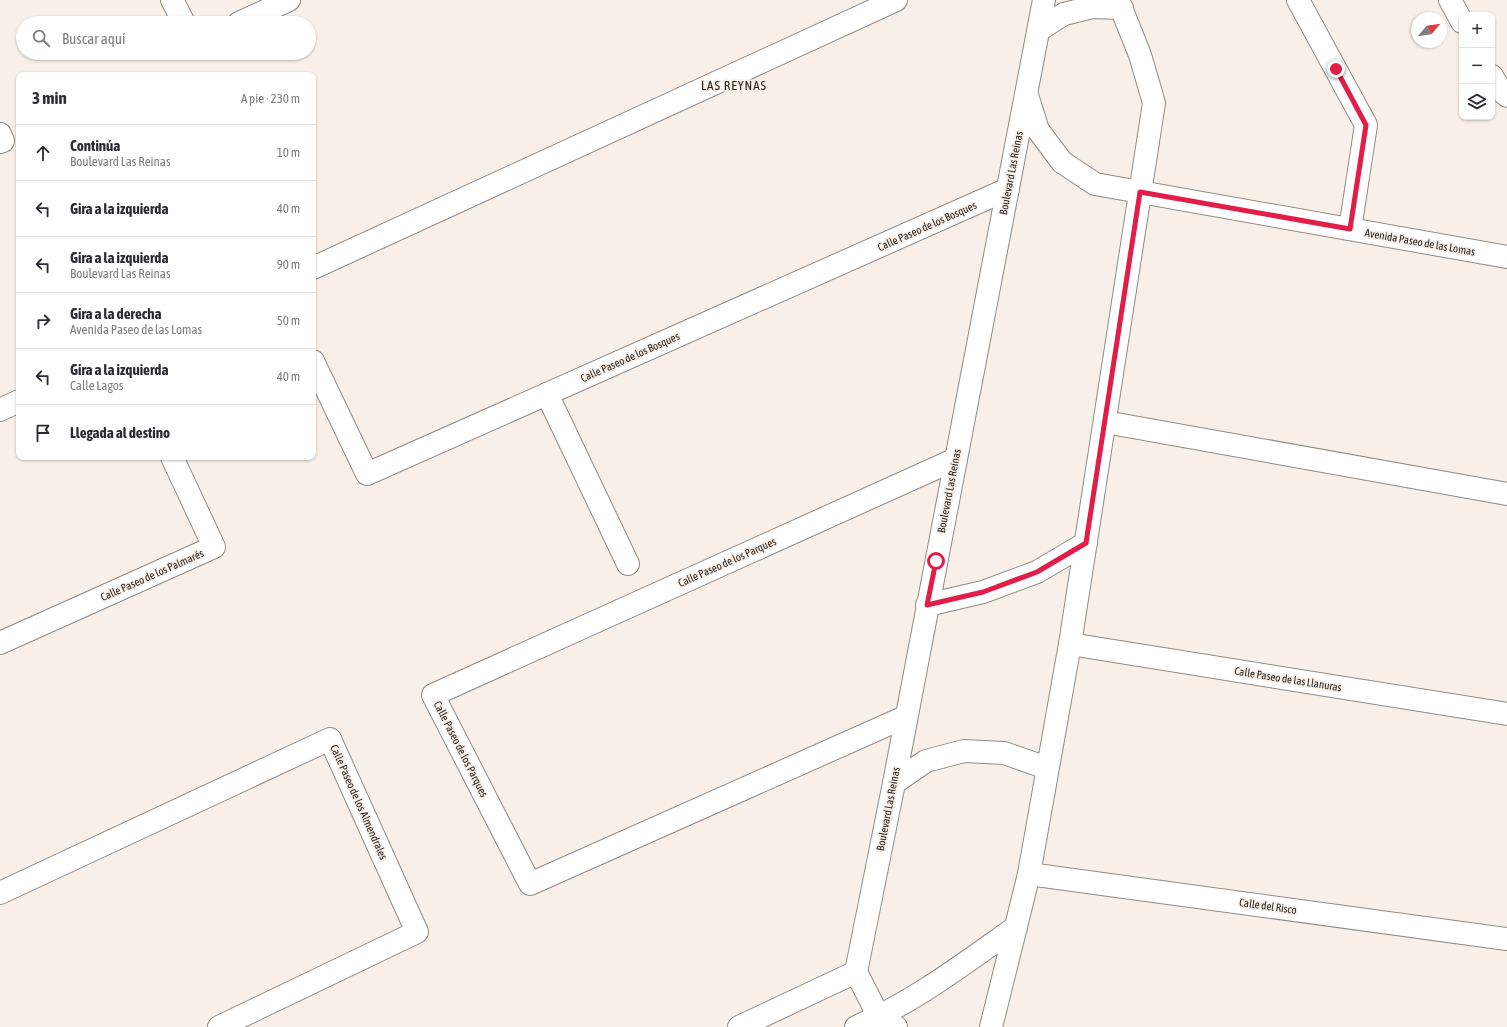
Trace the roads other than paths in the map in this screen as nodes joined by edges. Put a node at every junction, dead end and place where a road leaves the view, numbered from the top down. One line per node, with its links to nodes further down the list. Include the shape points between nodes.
1 (172, 0): 8 (street)
2 (289, 0): 9 (street)
3 (896, 0): 21 (street)
4 (1044, 0): 11 (street, Boulevard Las Reinas)
5 (1298, 0): 19 (street, via 1366,125)
6 (1450, 0): 10 (street)
7 (1120, 4): 11 (street, via 1064,14); 18 (street, via 1140,55 1154,103)
8 (180, 16)
9 (254, 16)
10 (1459, 16)
11 (1038, 30): 13 (street, Boulevard Las Reinas)
12 (1495, 81): 14 (street)
13 (1026, 92): 17 (street, Boulevard Las Reinas); 18 (street, Avenida Paseo de las Lomas, via 1038,130 1062,162 1095,184)
14 (1507, 96)
15 (0, 134): 16 (street, via 3,141)
16 (0, 142)
17 (1008, 189): 23 (street, Calle Paseo de los Bosques); 27 (street, Boulevard Las Reinas)
18 (1140, 192): 19 (street, Avenida Paseo de las Lomas); 26 (street)
19 (1350, 229): 20 (street, Avenida Paseo de las Lomas)
20 (1507, 257)
21 (316, 267)
22 (316, 367): 23 (street, Calle Paseo de los Bosques, via 368,474)
23 (547, 394): 31 (street)
24 (16, 403): 25 (street)
25 (0, 410)
26 (1105, 422): 29 (street); 30 (street)
27 (956, 459): 32 (street, Boulevard Las Reinas); 36 (street, Calle Paseo de los Parques, via 433,695 530,884)
28 (173, 460): 33 (street, Calle Paseo de los Palmarés, via 214,548)
29 (1507, 494)
30 (1086, 543): 32 (street, via 1037,572 983,592); 34 (street)
31 (628, 564)
32 (927, 605): 36 (street, Boulevard Las Reinas)
33 (0, 643)
34 (1070, 644): 35 (street, Calle Paseo de las Llanuras); 37 (street)
35 (1507, 714)
36 (905, 717): 38 (street, Boulevard Las Reinas)
37 (1047, 768): 38 (street, via 1004,752 964,751 926,761); 39 (street)
38 (894, 783): 43 (street, Boulevard Las Reinas)
39 (1029, 874): 41 (street); 42 (street, Calle del Risco)
40 (0, 893): 45 (street, Calle Paseo de los Almendrales, via 330,739 417,932)
41 (1016, 927): 44 (street, via 949,974); 48 (street)
42 (1507, 939)
43 (856, 972): 44 (street); 46 (street)
44 (888, 1022): 47 (street)
45 (219, 1027)
46 (739, 1027)
47 (856, 1027)
48 (991, 1027)

